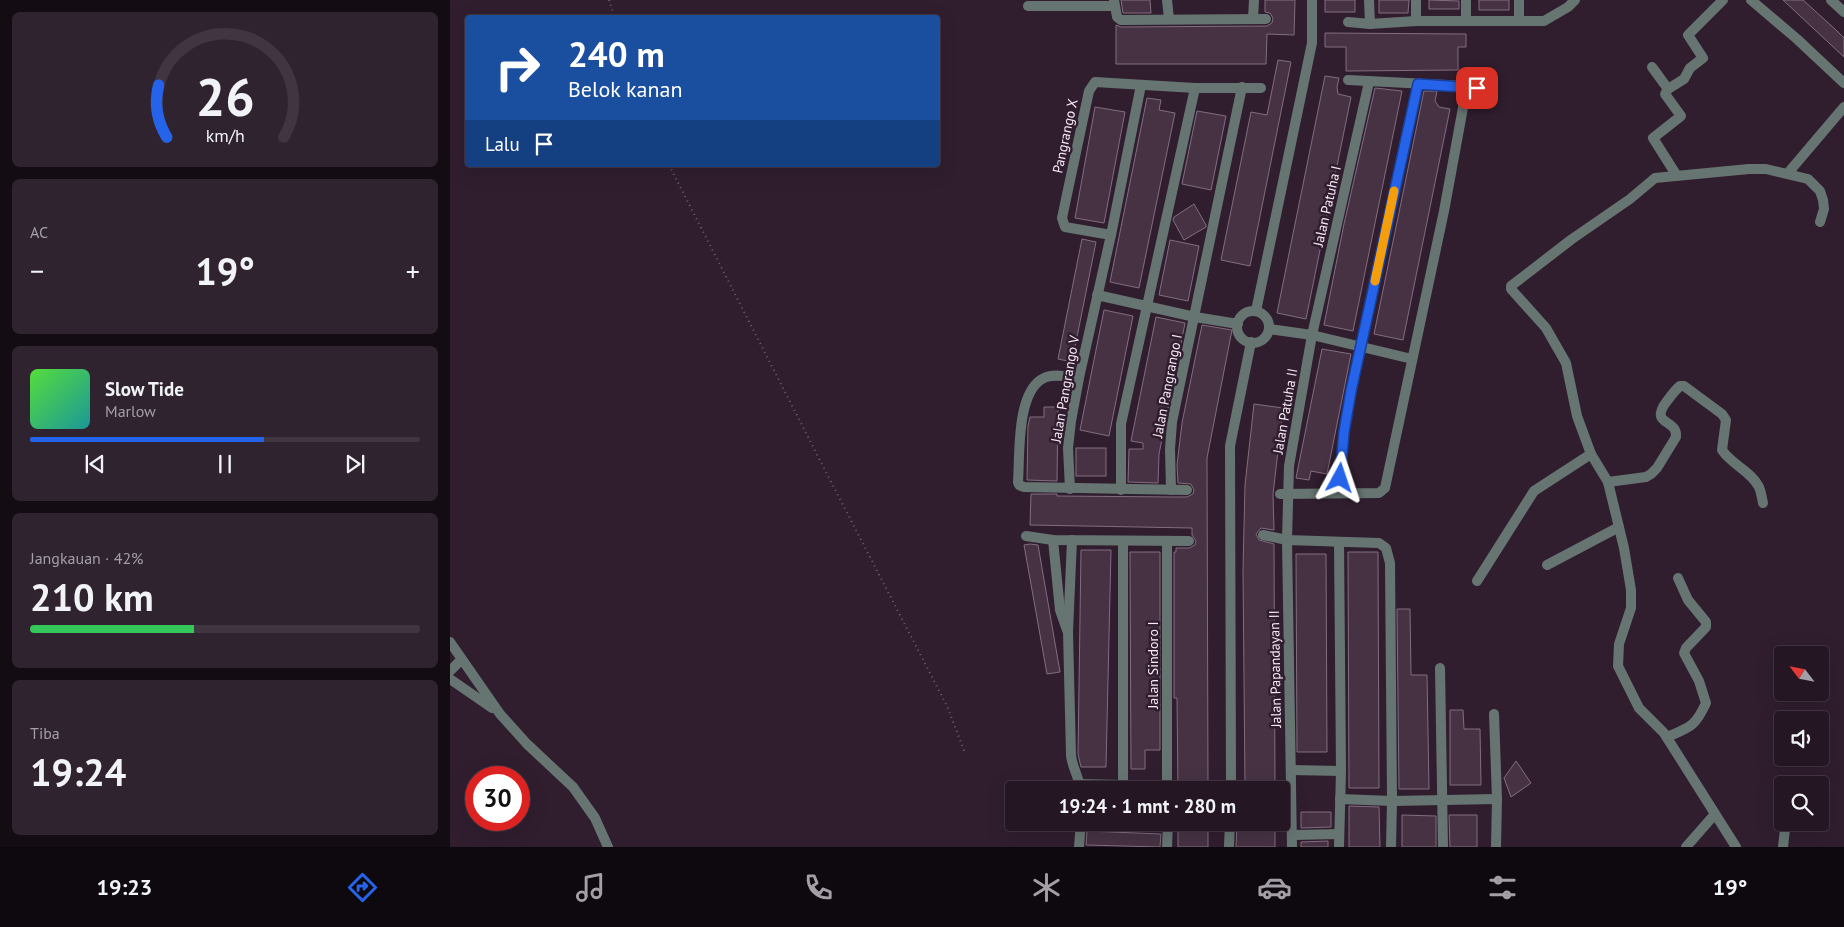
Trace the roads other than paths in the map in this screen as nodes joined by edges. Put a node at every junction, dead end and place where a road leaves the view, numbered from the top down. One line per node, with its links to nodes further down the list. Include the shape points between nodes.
1 (1167, 0): 16 (street)
2 (1254, 0): 15 (street)
3 (1312, 0): 42 (street, via 1312,43)
4 (1370, 0): 22 (street)
5 (1416, 0): 19 (street)
6 (1466, 0): 20 (street)
7 (1519, 0): 18 (street)
8 (1575, 0): 18 (street, via 1544,21)
9 (1723, 0): 33 (street, via 1688,35 1703,58 1690,68 1684,79)
10 (1751, 0): 26 (street)
11 (1830, 0): 14 (street)
12 (1114, 3): 13 (street); 16 (street, via 1118,19)
13 (1028, 6)
14 (1844, 12)
15 (1253, 18): 16 (street); 17 (street)
16 (1169, 19)
17 (1266, 19)
18 (1519, 20): 20 (street)
19 (1416, 21): 20 (street); 22 (street)
20 (1466, 21)
21 (1348, 22): 22 (street)
22 (1370, 24)
23 (1652, 67): 33 (street)
24 (1348, 80): 25 (street)
25 (1369, 82): 27 (street); 46 (street, Jalan Patuha I)
26 (1844, 83)
27 (1418, 84): 29 (street); 48 (street)
28 (1141, 85): 31 (street, Pangrango X); 39 (street, Jalan Pangrango V); 39 (street, Pangrango X, via 1095,82 1091,86 1062,218 1065,227)
29 (1467, 86): 34 (street); 49 (street)
30 (1242, 87): 31 (street, Pangrango X); 32 (street, Pangrango X); 43 (street, Jalan Pangrango I)
31 (1195, 88): 41 (street)
32 (1261, 88)
33 (1668, 89): 37 (street, via 1665,94 1681,116 1652,138)
34 (1487, 90)
35 (1844, 107): 36 (street)
36 (1788, 174): 37 (street, via 1749,169); 38 (street, via 1808,178 1820,191 1824,209)
37 (1677, 176): 51 (street, via 1655,178 1511,286 1546,328 1566,363 1577,416)
38 (1820, 222)
39 (1111, 234): 40 (street, Jalan Pangrango V)
40 (1097, 295): 41 (street); 50 (street, Jalan Pangrango V)
41 (1147, 307): 43 (street); 54 (street, via 1121,424)
42 (1256, 311): 44 (street, via 1241,316); 45 (street, via 1263,314)
43 (1195, 317): 44 (street); 55 (street, Jalan Pangrango I, via 1172,422)
44 (1238, 324): 47 (street, via 1238,332 1243,339)
45 (1269, 329): 46 (street); 47 (street, via 1265,337)
46 (1312, 335): 48 (street); 57 (street, Jalan Patuha II)
47 (1251, 342): 87 (street, via 1230,446)
48 (1360, 347): 49 (street); 58 (street, via 1344,432)
49 (1412, 359): 58 (street, via 1385,488 1379,493)
50 (1079, 378): 53 (street, Jalan Pangrango V, via 1068,448); 53 (street, via 1044,378 1027,398 1023,410 1019,485)
51 (1590, 454): 52 (street); 72 (street, via 1534,491)
52 (1608, 482): 59 (street, via 1646,477 1657,468 1676,437 1674,428 1660,416 1661,409 1677,388 1684,386 1722,414 1726,420 1722,450 1752,477 1760,488); 60 (street)
53 (1070, 489): 54 (street)
54 (1121, 490): 55 (street)
55 (1170, 490): 56 (street)
56 (1187, 490)
57 (1285, 493): 58 (street); 65 (street, Jalan Patuha II)
58 (1339, 493)
59 (1763, 503)
60 (1619, 527): 70 (street); 81 (street, via 1631,590 1631,608 1619,644 1618,666 1639,708)
61 (1263, 535): 65 (street)
62 (1026, 536): 63 (street)
63 (1052, 540): 64 (street); 73 (street, via 1060,610)
64 (1072, 540): 68 (street); 73 (street)
65 (1286, 540): 69 (street); 82 (street, Jalan Papandayan II)
66 (1167, 541): 67 (street); 68 (street); 86 (street, Jalan Sindoro I)
67 (1189, 541)
68 (1123, 542): 85 (street)
69 (1339, 542): 83 (street); 92 (street, via 1379,542 1386,548 1390,563)
70 (1547, 565)
71 (1678, 578): 81 (street, via 1688,600 1706,622 1706,627 1684,653 1706,703 1692,726)
72 (1477, 581)
73 (1068, 632): 84 (street, via 1072,766)
74 (450, 642): 75 (street)
75 (461, 660): 77 (street); 79 (street)
76 (1440, 668): 90 (street)
77 (450, 671)
78 (450, 679): 79 (street)
79 (500, 714): 101 (street, via 572,787 595,818)
80 (1494, 714): 91 (street)
81 (1666, 737): 93 (street)
82 (1291, 770): 83 (street); 88 (street, Jalan Papandayan II)
83 (1342, 771): 89 (street)
84 (1078, 781)
85 (1123, 781)
86 (1167, 781)
87 (1231, 781)
88 (1289, 781)
89 (1340, 798): 92 (street); 99 (street)
90 (1443, 799): 91 (street); 92 (street); 108 (street)
91 (1497, 799): 109 (street)
92 (1392, 801): 107 (street)
93 (1716, 814): 110 (street); 111 (street)
94 (1290, 823): 100 (street, Jalan Papandayan II)
95 (1080, 831): 102 (street)
96 (1168, 831): 103 (street)
97 (1230, 831): 104 (street)
98 (1785, 831): 112 (street)
99 (1339, 834): 100 (street); 106 (street)
100 (1292, 835): 105 (street, Jalan Papandayan II)
101 (608, 847)
102 (1079, 847)
103 (1167, 847)
104 (1230, 847)
105 (1292, 847)
106 (1339, 847)
107 (1391, 847)
108 (1443, 847)
109 (1496, 847)
110 (1686, 847)
111 (1736, 847)
112 (1783, 847)

